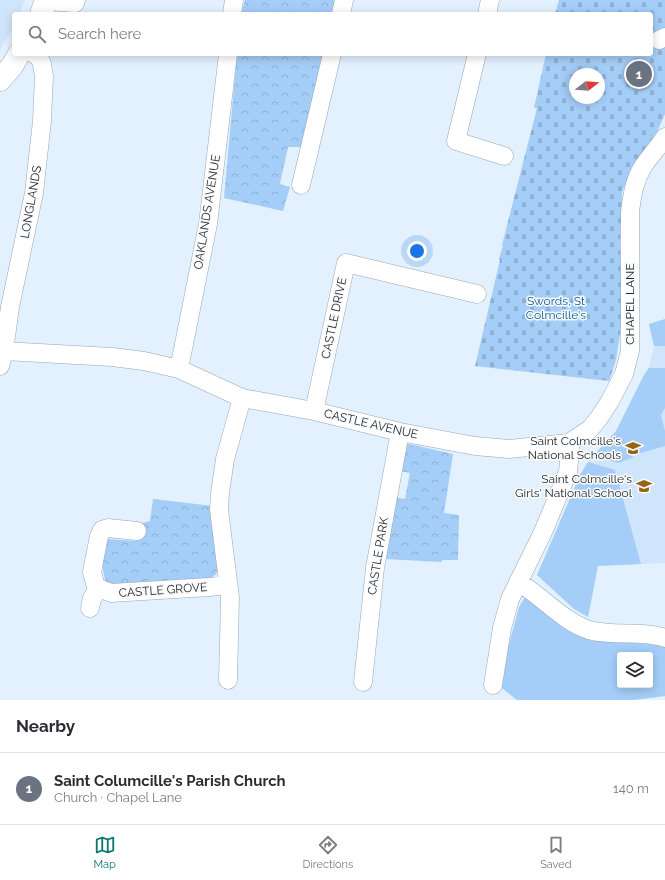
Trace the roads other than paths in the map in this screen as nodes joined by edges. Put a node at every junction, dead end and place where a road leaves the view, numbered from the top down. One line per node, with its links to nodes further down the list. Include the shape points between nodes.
1 (76, 0): 5 (street, via 75,3)
2 (234, 0): 6 (street)
3 (344, 0): 7 (street)
4 (490, 0): 8 (street)
5 (44, 5)
6 (232, 12)
7 (341, 12)
8 (487, 12)
9 (18, 56): 14 (main road)
10 (37, 56): 19 (street, LONGLANDS, via 42,64 44,76 34,193)
11 (228, 56): 20 (street, OAKLANDS AVENUE, via 208,224)
12 (332, 56): 17 (street)
13 (477, 56): 16 (street, via 456,141)
14 (0, 80)
15 (665, 137): 24 (street, CHAPEL LANE, via 636,179 632,194 630,351 624,374 599,418 590,429)
16 (504, 156)
17 (301, 185)
18 (477, 294): 22 (street, CASTLE DRIVE, via 346,263)
19 (2, 359): 20 (street, LONGLANDS, via 112,357)
20 (179, 369): 21 (street, CASTLE AVENUE)
21 (242, 398): 22 (street, CASTLE AVENUE); 27 (street, via 224,459 220,493 219,510)
22 (314, 411): 23 (street, CASTLE AVENUE)
23 (400, 432): 24 (street, CASTLE AVENUE, via 475,446 509,449); 32 (street, CASTLE PARK, via 375,568)
24 (569, 443): 26 (street, via 568,472 543,532)
25 (137, 531): 28 (street, via 108,528 102,530 92,572 96,587)
26 (518, 582): 30 (street, via 577,625 588,630); 33 (street, via 502,628)
27 (228, 585): 28 (street, CASTLE GROVE, via 111,594); 31 (street)
28 (99, 589): 29 (street, via 92,598)
29 (90, 608)
30 (665, 638)
31 (228, 680)
32 (363, 682)
33 (493, 685)

